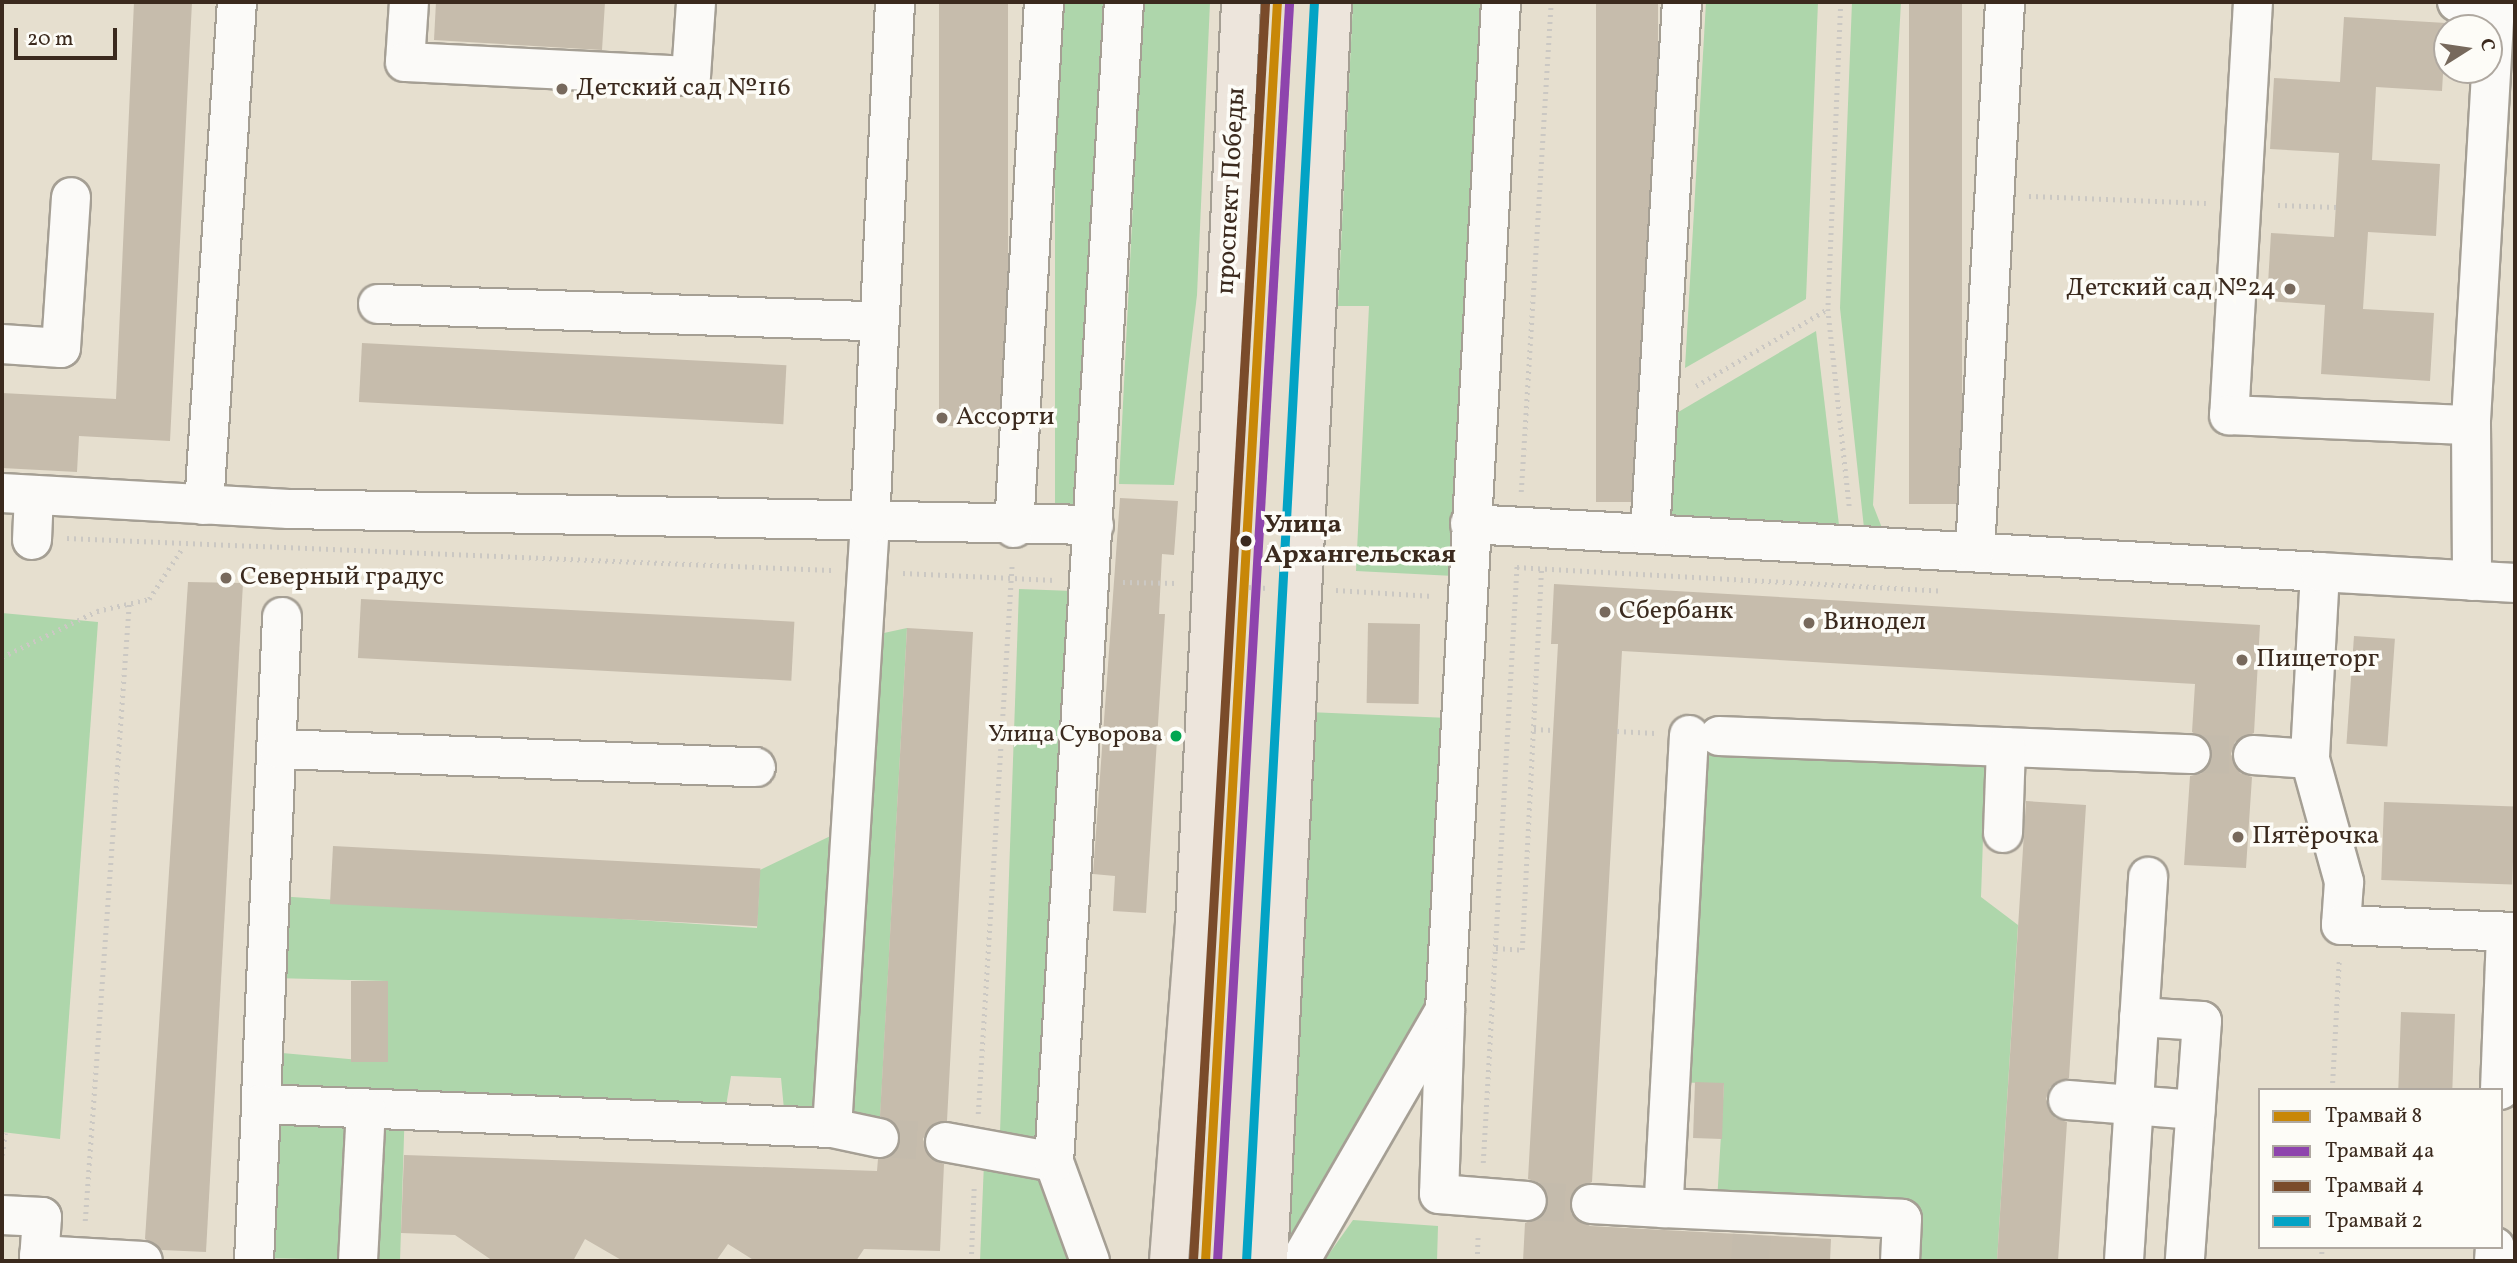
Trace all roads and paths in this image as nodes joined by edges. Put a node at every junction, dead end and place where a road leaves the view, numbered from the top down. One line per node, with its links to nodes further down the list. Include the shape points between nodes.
1 (237, 2): 27 (street)
2 (409, 2): 3 (street, via 405,62 691,76)
3 (696, 2)
4 (895, 2): 22 (street)
5 (1044, 2): 31 (street)
6 (1124, 2): 30 (street)
7 (1241, 2): 45 (main road, проспект Победы)
8 (1332, 2): 46 (main road)
9 (1501, 2): 29 (street)
10 (1551, 2): 32 (path)
11 (1682, 2): 24 (street)
12 (1841, 2): 21 (path)
13 (2005, 2): 16 (street)
14 (2253, 2): 18 (street)
15 (2457, 2): 25 (street, via 2495,4)
16 (1994, 195): 18 (path); 37 (street)
17 (71, 197): 23 (street, via 61,348)
18 (2241, 204): 19 (path); 25 (street, via 2229,415)
19 (2336, 207)
20 (378, 304): 22 (street)
21 (1828, 309): 24 (path); 35 (path)
22 (877, 321): 28 (street)
23 (2, 344)
24 (1657, 408): 33 (street)
25 (2471, 425): 43 (street)
26 (18, 494): 27 (street); 34 (street)
27 (204, 505): 28 (street)
28 (870, 523): 31 (street); 39 (street)
29 (1470, 524): 32 (street); 47 (street)
30 (1094, 525): 31 (street); 42 (street)
31 (1014, 528): 41 (path)
32 (1518, 528): 33 (street); 48 (path)
33 (1650, 534): 35 (street)
34 (32, 537): 36 (path)
35 (1853, 544): 37 (street)
36 (183, 547): 39 (path); 49 (path, via 149,599)
37 (1975, 551): 40 (street)
38 (1541, 569): 52 (path)
39 (866, 571): 41 (path); 74 (street)
40 (2320, 572): 43 (street); 58 (street)
41 (1011, 578): 42 (path); 77 (path)
42 (1090, 581): 45 (path); 79 (street)
43 (2472, 581): 44 (street)
44 (2515, 583)
45 (1213, 584): 46 (path); 92 (main road, проспект Победы)
46 (1301, 588): 47 (path); 93 (main road)
47 (1467, 599): 48 (path); 65 (street)
48 (1514, 603): 64 (path)
49 (129, 604): 51 (path, via 97,611); 85 (path)
50 (282, 617): 55 (street)
51 (2, 657)
52 (1534, 729): 53 (path); 64 (path, via 1521,950)
53 (1553, 730)
54 (2006, 747): 56 (street); 60 (street); 83 (street, via 1704,736)
55 (279, 749): 59 (street); 70 (street)
56 (2191, 754)
57 (2253, 755): 58 (street)
58 (2310, 759): 62 (street, via 2344,882)
59 (756, 767)
60 (2003, 833)
61 (2148, 877): 66 (street)
62 (2342, 925): 63 (street); 67 (path)
63 (2511, 932): 68 (street)
64 (1496, 948): 80 (path)
65 (1445, 1010): 80 (street, via 1439,1194); 94 (street)
66 (2139, 1017): 71 (street); 73 (street, via 2202,1021)
67 (2332, 1088)
68 (2500, 1088)
69 (2068, 1100): 71 (street)
70 (261, 1104): 72 (street); 88 (street)
71 (2133, 1107): 73 (street); 97 (street)
72 (366, 1109): 74 (street); 89 (street)
73 (2196, 1110): 98 (street)
74 (832, 1128): 76 (street)
75 (5, 1133): 78 (path)
76 (879, 1138)
77 (961, 1144): 79 (street); 90 (path)
78 (2, 1155)
79 (1054, 1162): 91 (street)
80 (1480, 1199): 81 (street); 95 (path)
81 (1527, 1201)
82 (1591, 1204): 83 (street)
83 (1663, 1208): 96 (street, via 1752,1223 1902,1219)
84 (2, 1215): 86 (street, via 42,1217)
85 (82, 1257): 86 (street); 87 (street)
86 (39, 1258)
87 (143, 1261)
88 (254, 1261)
89 (358, 1261)
90 (971, 1261)
91 (1090, 1261)
92 (1169, 1261)
93 (1268, 1261)
94 (1300, 1261)
95 (1477, 1261)
96 (1900, 1261)
97 (2124, 1261)
98 (2185, 1261)

